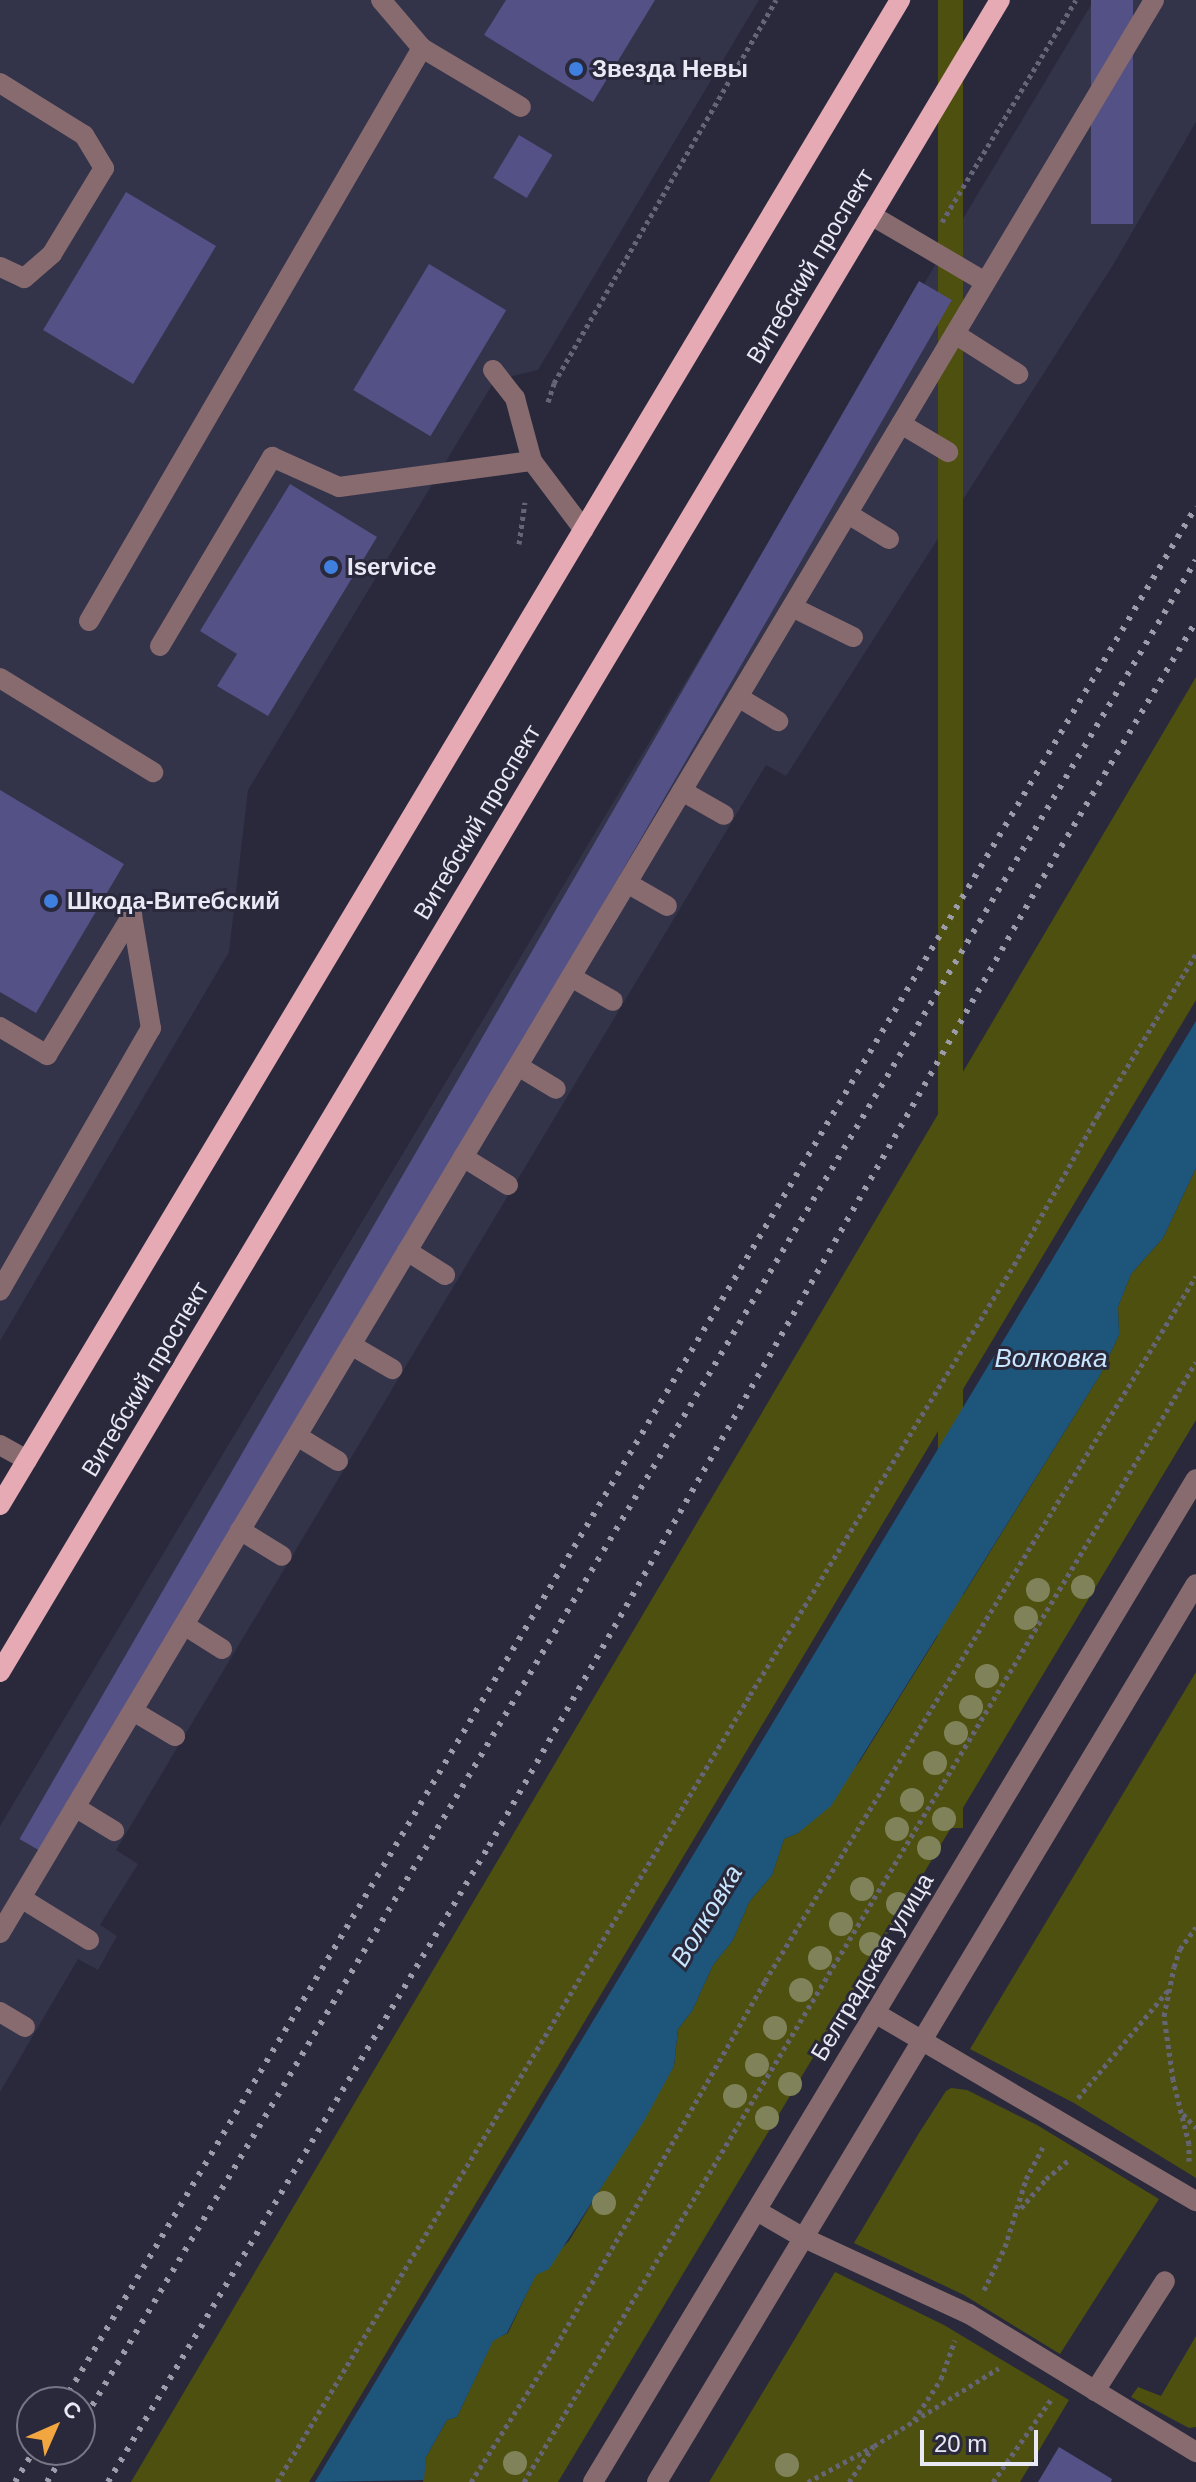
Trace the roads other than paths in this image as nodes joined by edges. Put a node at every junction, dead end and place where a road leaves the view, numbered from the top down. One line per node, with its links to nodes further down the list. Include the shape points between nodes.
1 (900, 0): 18 (main road)
2 (1000, 0): 8 (main road, Витебский проспект)
3 (1154, 0): 10 (street)
4 (390, 4): 5 (street)
5 (422, 48): 7 (street); 21 (street)
6 (0, 83): 9 (street, via 84,135 104,168 52,254 24,278)
7 (521, 107)
8 (871, 215): 10 (street); 55 (main road, Витебский проспект)
9 (0, 267)
10 (985, 282): 11 (street)
11 (955, 334): 13 (street); 14 (street)
12 (493, 370): 16 (street, via 515,398)
13 (1018, 374)
14 (901, 424): 15 (street); 17 (street)
15 (948, 452)
16 (532, 461): 18 (street); 23 (street, via 339,487 272,457)
17 (848, 514): 19 (street); 20 (street)
18 (584, 530): 46 (main road)
19 (889, 539)
20 (792, 607): 22 (street); 25 (street)
21 (89, 621)
22 (853, 637)
23 (160, 646)
24 (0, 678): 27 (street)
25 (738, 697): 26 (street); 28 (street)
26 (778, 721)
27 (153, 772)
28 (682, 791): 29 (street); 30 (street)
29 (724, 815)
30 (627, 883): 31 (street); 32 (street)
31 (667, 906)
32 (571, 977): 33 (street); 35 (street)
33 (613, 1001)
34 (0, 1027): 41 (street, via 47,1055 132,915 151,1028)
35 (518, 1066): 36 (street); 37 (street)
36 (556, 1089)
37 (463, 1157): 38 (street); 39 (street)
38 (508, 1185)
39 (407, 1251): 40 (street); 42 (street)
40 (445, 1275)
41 (0, 1291)
42 (351, 1345): 43 (street); 44 (street)
43 (392, 1369)
44 (297, 1436): 47 (street); 50 (street)
45 (0, 1445): 46 (street)
46 (27, 1460): 49 (main road)
47 (338, 1461)
48 (1196, 1479): 64 (street, Белградская улица)
49 (0, 1505)
50 (240, 1530): 51 (street); 53 (street)
51 (282, 1556)
52 (1196, 1584): 66 (street)
53 (184, 1625): 54 (street); 56 (street)
54 (222, 1649)
55 (0, 1672)
56 (133, 1711): 57 (street); 58 (street)
57 (175, 1736)
58 (75, 1807): 59 (street); 60 (street)
59 (114, 1831)
60 (21, 1898): 61 (street); 62 (street)
61 (0, 1933)
62 (89, 1940)
63 (0, 2012): 65 (street)
64 (875, 2013): 66 (street); 68 (street, Белградская улица)
65 (25, 2027)
66 (922, 2041): 67 (street); 69 (street)
67 (1191, 2197)
68 (757, 2211): 69 (street); 73 (street, Белградская улица)
69 (802, 2237): 71 (street, via 969,2314); 74 (street)
70 (1165, 2281): 71 (street)
71 (1095, 2391): 72 (street)
72 (1196, 2452)
73 (593, 2482)
74 (657, 2482)

